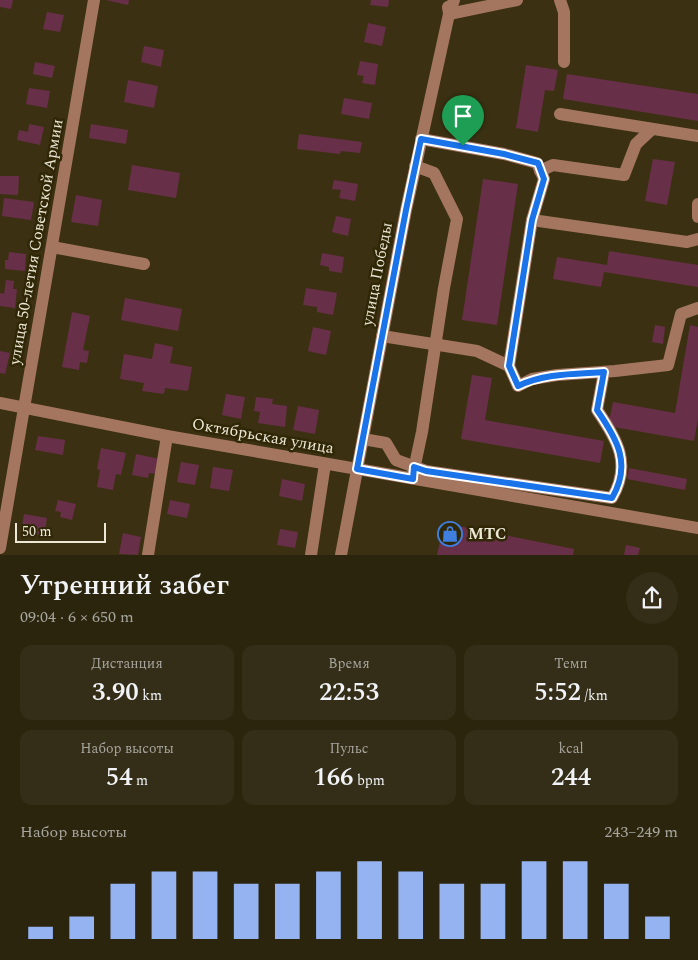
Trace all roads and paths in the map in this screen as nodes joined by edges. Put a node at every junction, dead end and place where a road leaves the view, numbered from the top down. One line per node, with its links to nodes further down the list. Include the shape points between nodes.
1 (94, 0): 18 (street, улица 50-летия Советской Армии)
2 (448, 0): 6 (street)
3 (454, 0): 6 (street, улица Победы)
4 (517, 0): 6 (street)
5 (560, 0): 7 (street, via 564,12)
6 (449, 14): 11 (street, улица Победы)
7 (564, 62)
8 (560, 114): 9 (street)
9 (652, 129): 10 (street); 13 (street, via 636,144 624,175 553,164)
10 (698, 136)
11 (421, 139): 12 (street, улица Победы); 13 (street, via 538,163)
12 (415, 166): 21 (street, улица Победы); 22 (street, via 434,173 457,219)
13 (540, 171): 16 (street, via 544,179)
14 (698, 204): 15 (street)
15 (698, 217)
16 (532, 220): 17 (street, via 687,242); 23 (street)
17 (698, 239)
18 (52, 247): 19 (street); 26 (street, улица 50-летия Советской Армии)
19 (144, 264)
20 (698, 308): 24 (street, via 680,314 668,365)
21 (382, 336): 22 (street); 28 (street, улица Победы)
22 (435, 345): 23 (street, via 477,352); 31 (street)
23 (509, 366): 24 (street, via 518,386 532,379)
24 (604, 372): 32 (street, via 597,410 614,435 621,458 619,486)
25 (0, 403): 26 (street, Октябрьская улица)
26 (24, 407): 27 (street, Октябрьская улица); 35 (street, улица 50-летия Советской Армии)
27 (167, 436): 29 (street, Октябрьская улица); 36 (street)
28 (362, 439): 30 (street, улица Победы); 31 (street, via 386,444 396,460)
29 (325, 464): 30 (street, Октябрьская улица); 37 (street)
30 (357, 469): 31 (street, Октябрьская улица); 38 (street, улица Победы)
31 (413, 473): 32 (street, via 426,471); 33 (street, Октябрьская улица)
32 (612, 498): 33 (street)
33 (633, 517): 34 (street, Октябрьская улица)
34 (698, 528)
35 (0, 548)
36 (148, 555)
37 (311, 555)
38 (341, 555)

